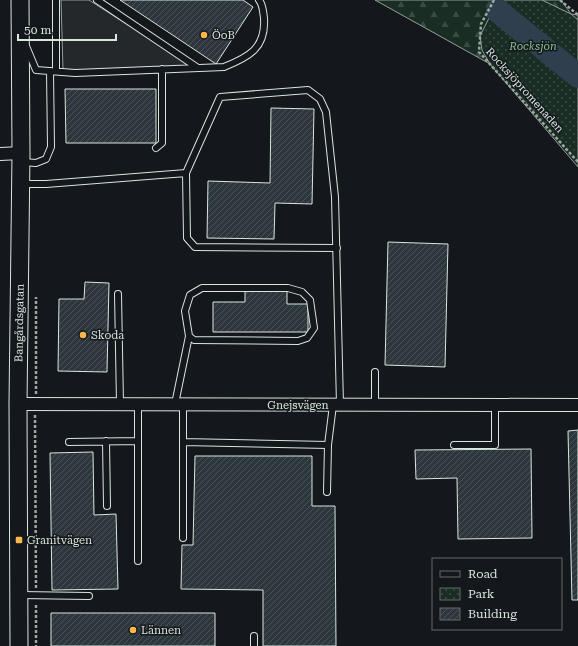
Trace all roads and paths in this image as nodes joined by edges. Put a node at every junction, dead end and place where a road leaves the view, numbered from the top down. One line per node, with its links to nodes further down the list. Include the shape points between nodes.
1 (20, 0): 8 (main road, Bangårdsgatan)
2 (56, 0): 11 (lane)
3 (97, 0): 9 (lane)
4 (260, 0): 9 (lane, via 264,27 259,46 241,60 224,67)
5 (494, 0): 15 (path, Rocksjöpromenaden, via 481,24 479,52)
6 (560, 0): 7 (path)
7 (578, 15)
8 (20, 32): 11 (lane, via 36,70); 14 (main road, Bangårdsgatan)
9 (199, 68): 10 (lane)
10 (162, 69): 11 (lane, via 75,73); 12 (lane, via 162,143)
11 (53, 71): 14 (lane, via 51,147 46,160 36,163)
12 (156, 148)
13 (0, 154): 14 (street)
14 (21, 158): 17 (main road, Bangårdsgatan)
15 (578, 162)
16 (186, 173): 17 (lane); 18 (lane, via 187,238 195,247); 18 (lane, via 220,97 308,90 320,99 326,112 335,197)
17 (21, 184): 23 (main road, Bangårdsgatan)
18 (337, 248): 28 (lane)
19 (36, 293): 24 (path)
20 (118, 294): 25 (lane)
21 (189, 336): 21 (lane, via 194,340 298,341 307,338 314,328 310,300 302,292 288,288 202,288 190,295 185,311); 27 (lane)
22 (375, 372): 29 (lane)
23 (18, 404): 24 (street, Gnejsvägen); 42 (main road, Bangårdsgatan)
24 (36, 404): 25 (street, Gnejsvägen); 43 (path)
25 (120, 404): 26 (street, Gnejsvägen)
26 (138, 404): 27 (street, Gnejsvägen); 33 (lane)
27 (179, 404): 28 (street, Gnejsvägen); 35 (lane)
28 (336, 405): 29 (street, Gnejsvägen); 37 (lane)
29 (375, 405): 30 (street, Gnejsvägen)
30 (495, 405): 31 (street, Gnejsvägen); 36 (lane, via 495,444)
31 (578, 406)
32 (106, 441): 33 (lane); 34 (lane); 39 (lane)
33 (138, 441): 41 (lane)
34 (69, 442)
35 (183, 442): 37 (lane); 40 (lane)
36 (454, 445)
37 (328, 446): 38 (lane)
38 (327, 492)
39 (107, 506)
40 (183, 538)
41 (138, 562)
42 (19, 595): 43 (lane); 46 (main road, Bangårdsgatan)
43 (36, 595): 44 (lane); 47 (path)
44 (89, 596)
45 (254, 636): 48 (lane)
46 (19, 646)
47 (36, 646)
48 (254, 646)

